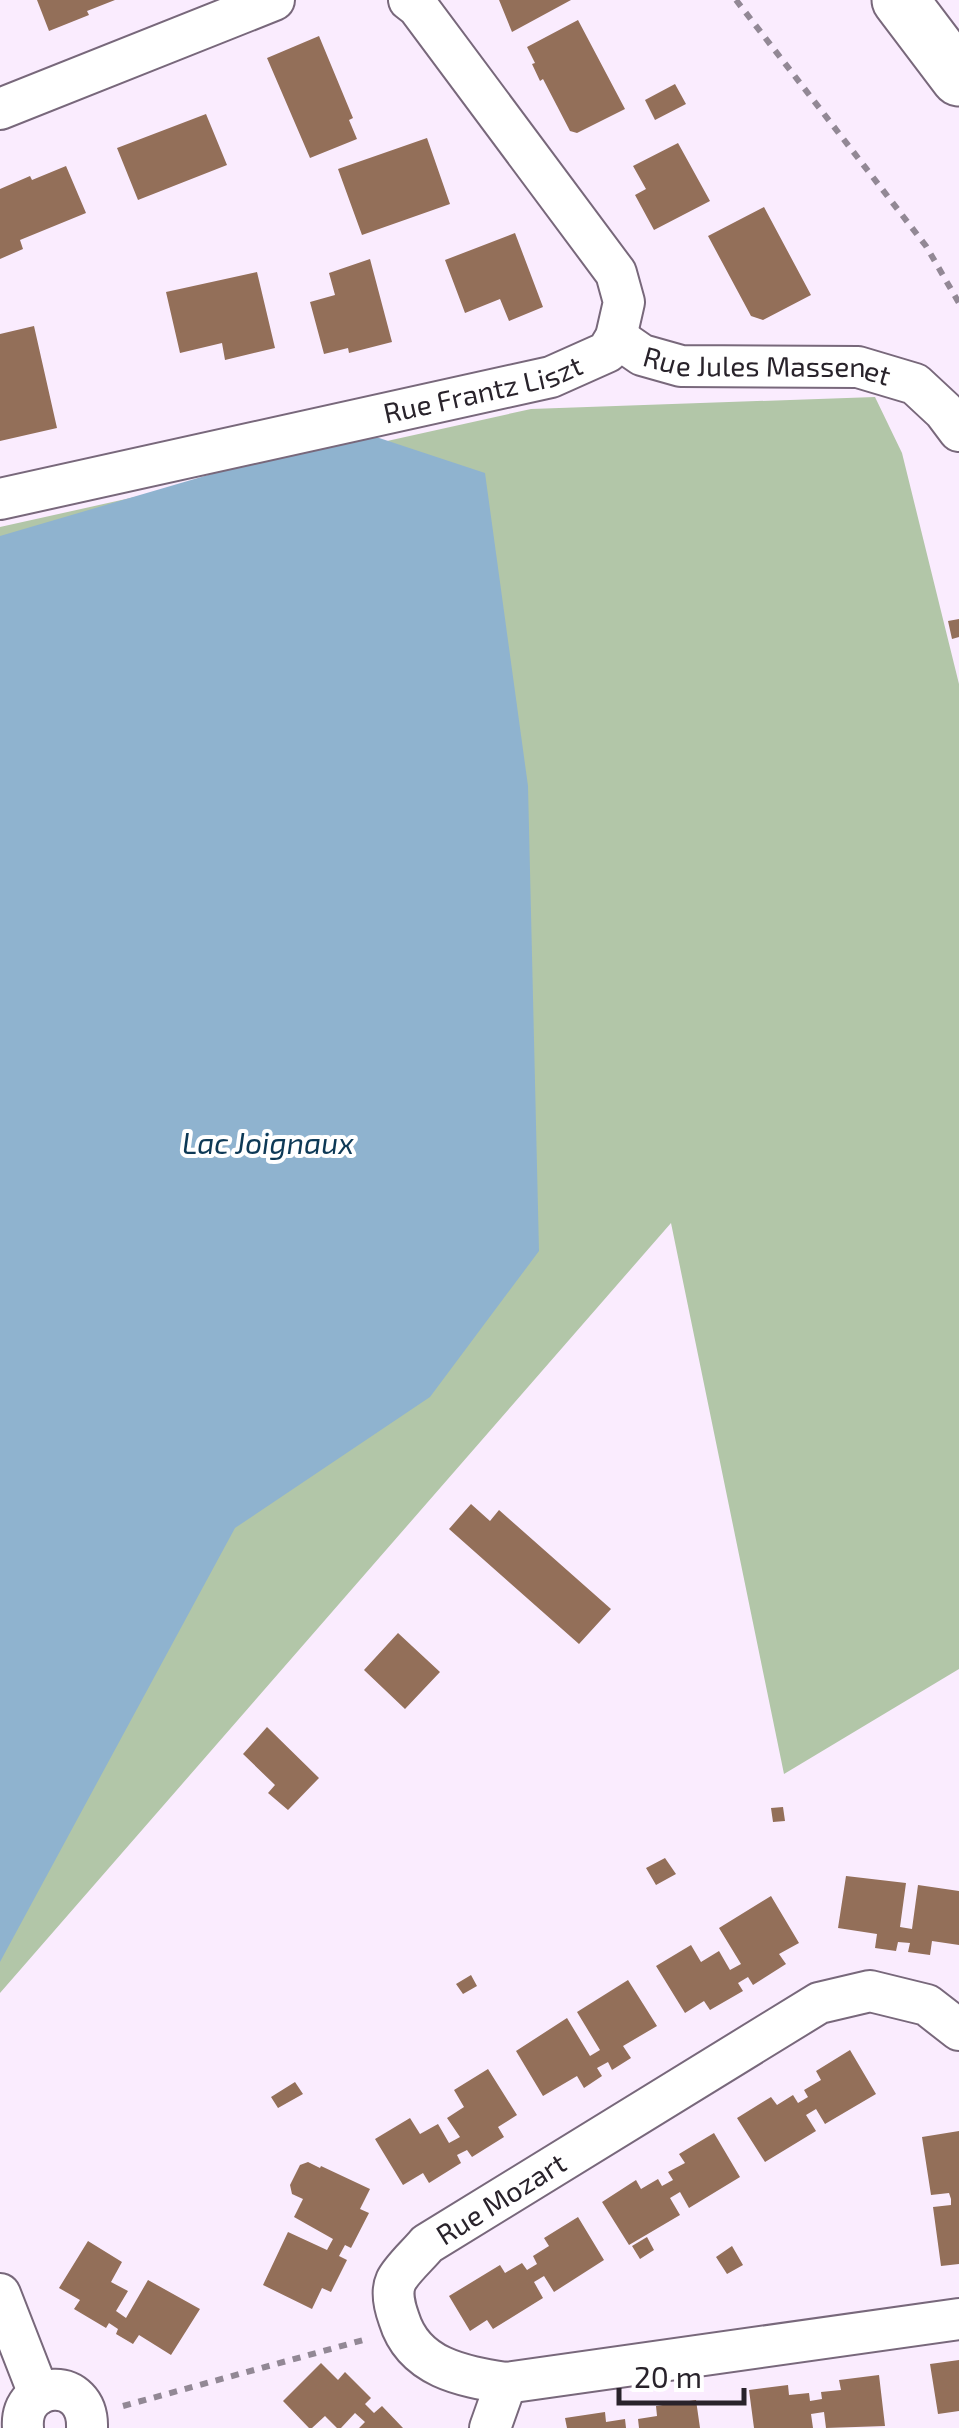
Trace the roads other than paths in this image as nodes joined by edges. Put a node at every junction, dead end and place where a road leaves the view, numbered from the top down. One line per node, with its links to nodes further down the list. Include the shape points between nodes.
1 (274, 0): 5 (street)
2 (409, 0): 6 (street, Rue Frantz Liszt, via 616,273 624,302)
3 (900, 0): 4 (main road)
4 (959, 78)
5 (0, 108)
6 (616, 337): 7 (street, Rue Jules Massenet, via 642,356 681,366 858,367 915,384); 8 (street, Rue Frantz Liszt, via 607,352 551,377)
7 (959, 432)
8 (0, 499)
9 (959, 2030): 12 (street, Rue Mozart, via 927,2005 870,1991 819,2004 427,2244 396,2281 402,2331 443,2370)
10 (0, 2294): 13 (street)
11 (959, 2319): 12 (street)
12 (506, 2384): 15 (street)
13 (31, 2411): 14 (street, via 59,2389 78,2398)
14 (87, 2422)
15 (490, 2428)

